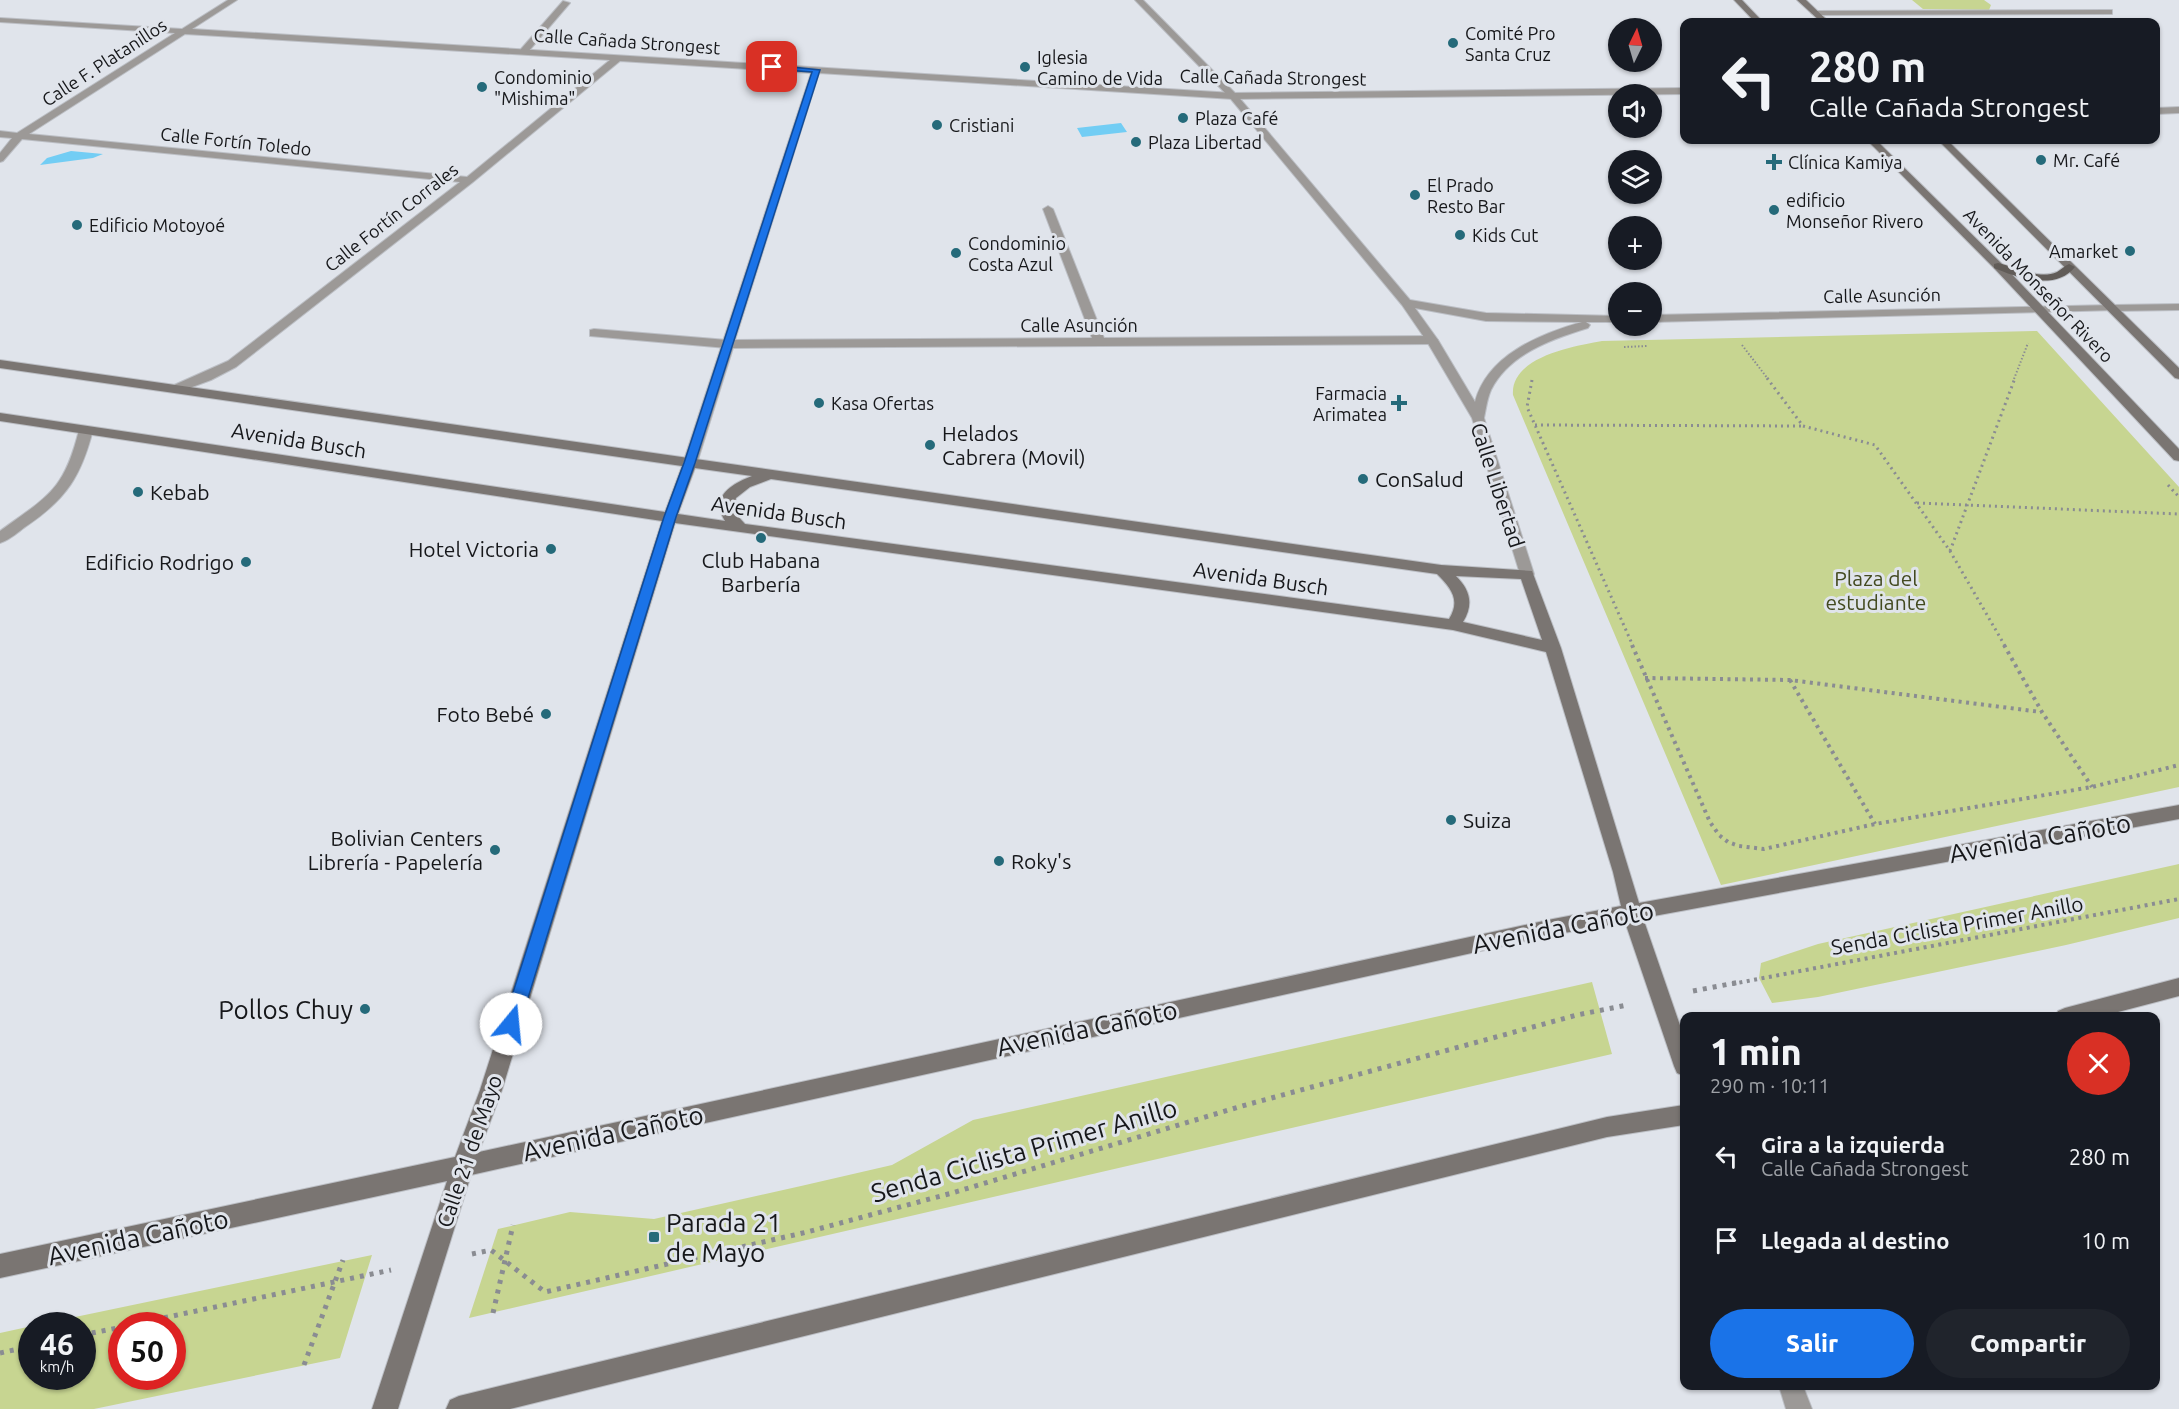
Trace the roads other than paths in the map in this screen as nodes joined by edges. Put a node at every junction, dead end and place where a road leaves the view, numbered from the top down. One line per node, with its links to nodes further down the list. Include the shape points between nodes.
1 (233, 0): 11 (street, Calle F. Platanillos)
2 (1139, 0): 16 (street, Calle Libertad)
3 (1738, 0): 8 (main road)
4 (1802, 0): 7 (main road)
5 (566, 3): 12 (street)
6 (2109, 12): 7 (street)
7 (1815, 13): 9 (main road)
8 (1755, 18)
9 (1821, 18)
10 (0, 20): 11 (street, Calle Cañada Strongest)
11 (183, 31): 12 (street, Calle Cañada Strongest); 20 (street, Calle F. Platanillos)
12 (524, 51): 13 (street, Calle Cañada Strongest)
13 (618, 58): 14 (street, Calle Cañada Strongest); 24 (street, Calle Fortín Corrales)
14 (816, 70): 16 (street, Calle Cañada Strongest); 38 (street, Calle 21 de Mayo)
15 (1680, 91): 16 (street, Calle Cañada Strongest)
16 (1233, 96): 28 (street, Calle Libertad)
17 (2179, 110): 18 (street)
18 (2160, 111)
19 (0, 134): 20 (street, Calle Fortín Toledo)
20 (19, 136): 23 (street, Calle F. Platanillos); 24 (street, Calle Fortín Toledo)
21 (1875, 144): 26 (main road, Avenida Monseñor Rivero)
22 (1946, 144): 27 (main road, Avenida Monseñor Rivero)
23 (0, 159)
24 (469, 180): 41 (street, Calle Fortín Corrales, via 232,363)
25 (1048, 209): 37 (street)
26 (1998, 266): 27 (main road, via 2037,277 2060,275); 31 (main road, Avenida Monseñor Rivero)
27 (2069, 267): 30 (main road, Avenida Monseñor Rivero)
28 (1406, 303): 33 (street, via 1486,317); 36 (street, Calle Libertad)
29 (2179, 307): 30 (street, Calle Asunción)
30 (2112, 308): 31 (street, Calle Asunción); 40 (main road, Avenida Monseñor Rivero)
31 (2039, 310): 32 (street, Calle Asunción); 45 (main road, Avenida Monseñor Rivero)
32 (1662, 319)
33 (1608, 320)
34 (1608, 322): 43 (street, via 1556,334 1511,358 1484,392)
35 (594, 333): 38 (street, Calle Asunción)
36 (1432, 340): 37 (street, Calle Asunción); 43 (street, Calle Libertad)
37 (1100, 343): 38 (street, Calle Asunción)
38 (727, 344): 46 (street, Calle 21 de Mayo)
39 (0, 364): 41 (main road, Avenida Busch)
40 (2179, 375)
41 (176, 389): 46 (main road, Avenida Busch)
42 (0, 417): 44 (main road, Avenida Busch)
43 (1478, 418): 52 (street, Calle Libertad)
44 (86, 430): 48 (main road, Avenida Busch); 50 (street, via 68,481 51,500)
45 (2179, 458)
46 (690, 463): 47 (main road, Avenida Busch); 48 (main road, Calle 21 de Mayo)
47 (770, 475): 49 (main road, via 737,488 728,499 725,510 729,520); 51 (main road, Avenida Busch)
48 (670, 517): 49 (main road, Avenida Busch); 61 (main road, Calle 21 de Mayo)
49 (741, 528): 53 (main road, Avenida Busch)
50 (0, 538)
51 (1441, 570): 52 (main road, Avenida Busch); 53 (main road, via 1453,580 1464,604)
52 (1527, 574): 54 (main road, Calle Libertad)
53 (1453, 625): 54 (main road, Avenida Busch)
54 (1553, 648): 56 (main road, Calle Libertad)
55 (2179, 812): 56 (main road, Avenida Cañoto)
56 (1632, 913): 59 (main road, Calle Libertad); 61 (main road, Avenida Cañoto, via 1553,927)
57 (2179, 987): 58 (main road)
58 (2084, 1012)
59 (1680, 1054)
60 (1680, 1116): 65 (main road, via 1607,1127)
61 (464, 1166): 62 (main road, Avenida Cañoto); 64 (main road, Calle 21 de Mayo)
62 (0, 1266)
63 (1792, 1390): 66 (street)
64 (385, 1409)
65 (459, 1409)
66 (1799, 1409)

